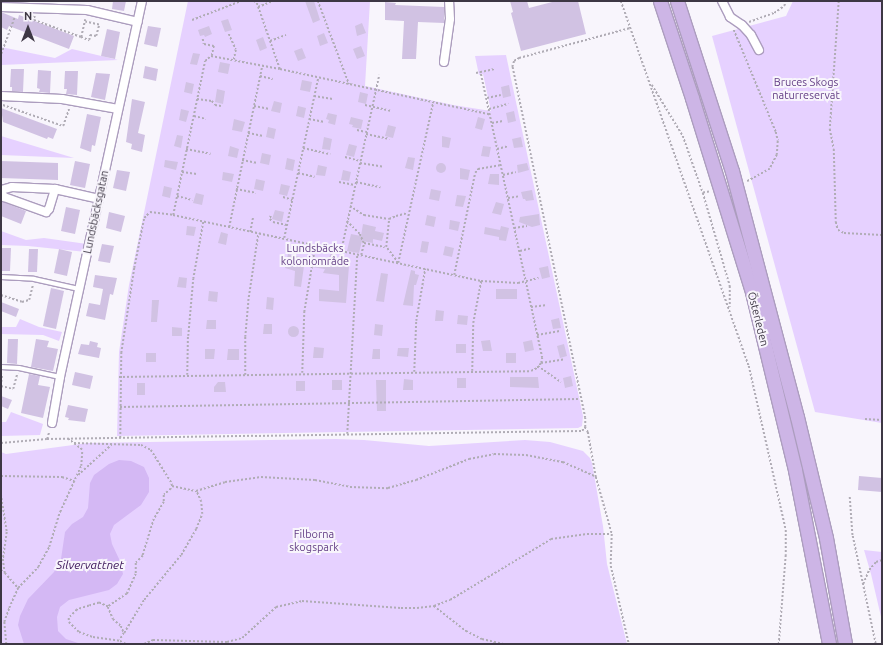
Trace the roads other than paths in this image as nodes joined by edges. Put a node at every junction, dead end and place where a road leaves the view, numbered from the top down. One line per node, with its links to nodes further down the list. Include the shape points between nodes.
1 (142, 1): 9 (street, Lundsbäcksgatan)
2 (449, 1): 11 (street, via 450,19)
3 (652, 1): 14 (main road)
4 (660, 1): 14 (main road, Österleden)
5 (677, 1): 12 (main road, Österleden)
6 (686, 1): 12 (main road)
7 (722, 1): 10 (street, via 730,17 751,35)
8 (1, 7): 9 (street, via 87,10)
9 (138, 22): 15 (street, Lundsbäcksgatan)
10 (759, 50)
11 (444, 62)
12 (699, 66): 24 (main road, Österleden, via 732,171 797,417 826,538)
13 (1, 96): 15 (street, via 72,101)
14 (692, 98): 25 (main road, Österleden, via 752,292 795,470)
15 (118, 109): 18 (street, Lundsbäcksgatan)
16 (55, 189): 17 (street, via 12,187); 17 (street, via 46,212 4,198); 18 (street)
17 (1, 191)
18 (99, 199): 20 (street, Lundsbäcksgatan)
19 (1, 277): 20 (lane, via 34,279)
20 (80, 289): 22 (street, Lundsbäcksgatan)
21 (2, 367): 22 (lane)
22 (60, 377): 23 (street, Lundsbäcksgatan)
23 (52, 423)
24 (837, 599): 26 (main road, Österleden); 27 (main road)
25 (827, 644)
26 (845, 644)
27 (849, 644)

